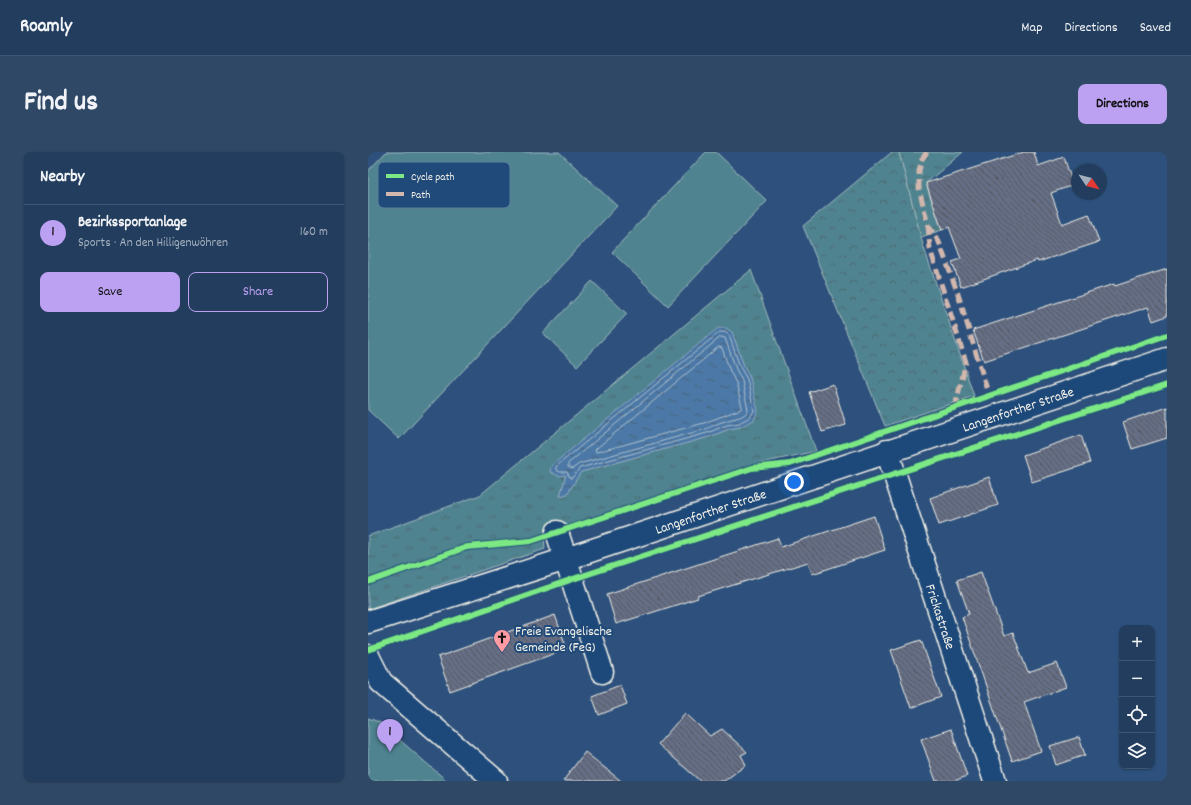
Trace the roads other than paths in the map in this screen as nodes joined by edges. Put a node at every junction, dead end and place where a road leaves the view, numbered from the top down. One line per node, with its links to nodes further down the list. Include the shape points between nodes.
1 (1167, 359): 2 (main road, Langenforther Straße)
2 (887, 451): 4 (main road, Langenforther Straße); 9 (main road, Frickastraße)
3 (557, 532): 4 (main road)
4 (566, 559): 5 (main road, Langenforther Straße); 7 (main road)
5 (368, 622)
6 (368, 656): 8 (main road, via 381,682)
7 (602, 672)
8 (493, 780)
9 (994, 781)

